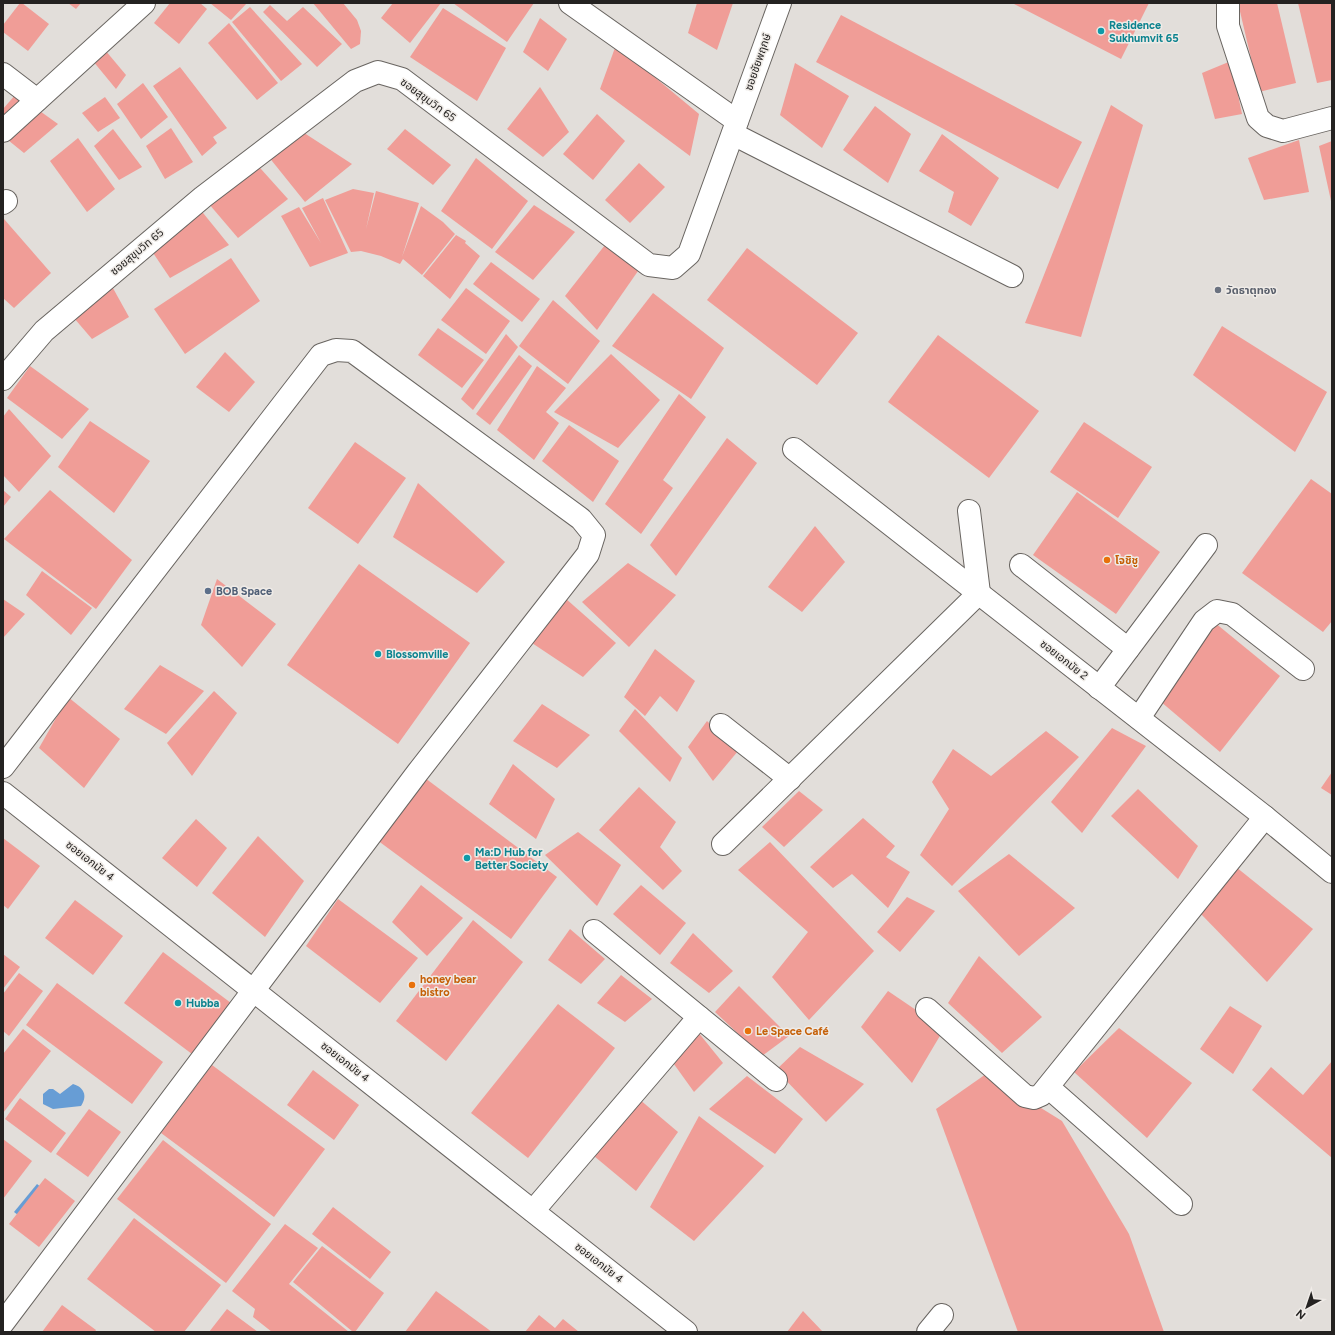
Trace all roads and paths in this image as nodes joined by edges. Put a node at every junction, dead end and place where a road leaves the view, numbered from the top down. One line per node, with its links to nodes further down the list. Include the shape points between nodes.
1 (144, 3): 6 (street)
2 (570, 3): 8 (street)
3 (780, 3): 8 (street, ซอยชัยพฤกษ์)
4 (1228, 3): 7 (street, via 1228,26 1258,118 1267,126 1283,131)
5 (3, 74): 6 (street)
6 (38, 100): 9 (street)
7 (1332, 118)
8 (735, 127): 10 (street); 11 (street, ซอยสุขุมวิท 65, via 689,254 673,268 649,265 402,79 378,72 355,81 203,197 44,331)
9 (3, 131)
10 (1012, 276)
11 (3, 379)
12 (794, 449): 16 (street, ซอยเอกมัย 2)
13 (969, 510): 16 (street)
14 (1206, 545): 17 (street)
15 (1021, 565): 17 (street)
16 (979, 593): 19 (street, ซอยเอกมัย 2); 23 (street)
17 (1128, 649): 19 (street)
18 (1303, 668): 20 (street, via 1232,614 1216,611 1204,621)
19 (1099, 688): 20 (street, ซอยเอกมัย 2)
20 (1139, 718): 25 (street, ซอยเอกมัย 2)
21 (721, 725): 23 (street)
22 (3, 767): 29 (street, via 321,355 336,350 352,352 581,519 594,535 588,554)
23 (790, 779): 26 (street)
24 (3, 793): 29 (street, ซอยเอกมัย 4)
25 (1265, 817): 27 (street, ซอยเอกมัย 2); 33 (street)
26 (723, 844)
27 (1332, 872)
28 (594, 931): 31 (street)
29 (253, 989): 35 (street, ซอยเอกมัย 4); 37 (street)
30 (927, 1009): 33 (street, via 1025,1096 1034,1098)
31 (699, 1017): 32 (street); 35 (street)
32 (776, 1080)
33 (1048, 1087): 34 (street)
34 (1181, 1204)
35 (533, 1211): 38 (street, ซอยเอกมัย 4)
36 (942, 1315): 39 (street)
37 (3, 1324)
38 (686, 1332)
39 (928, 1332)

